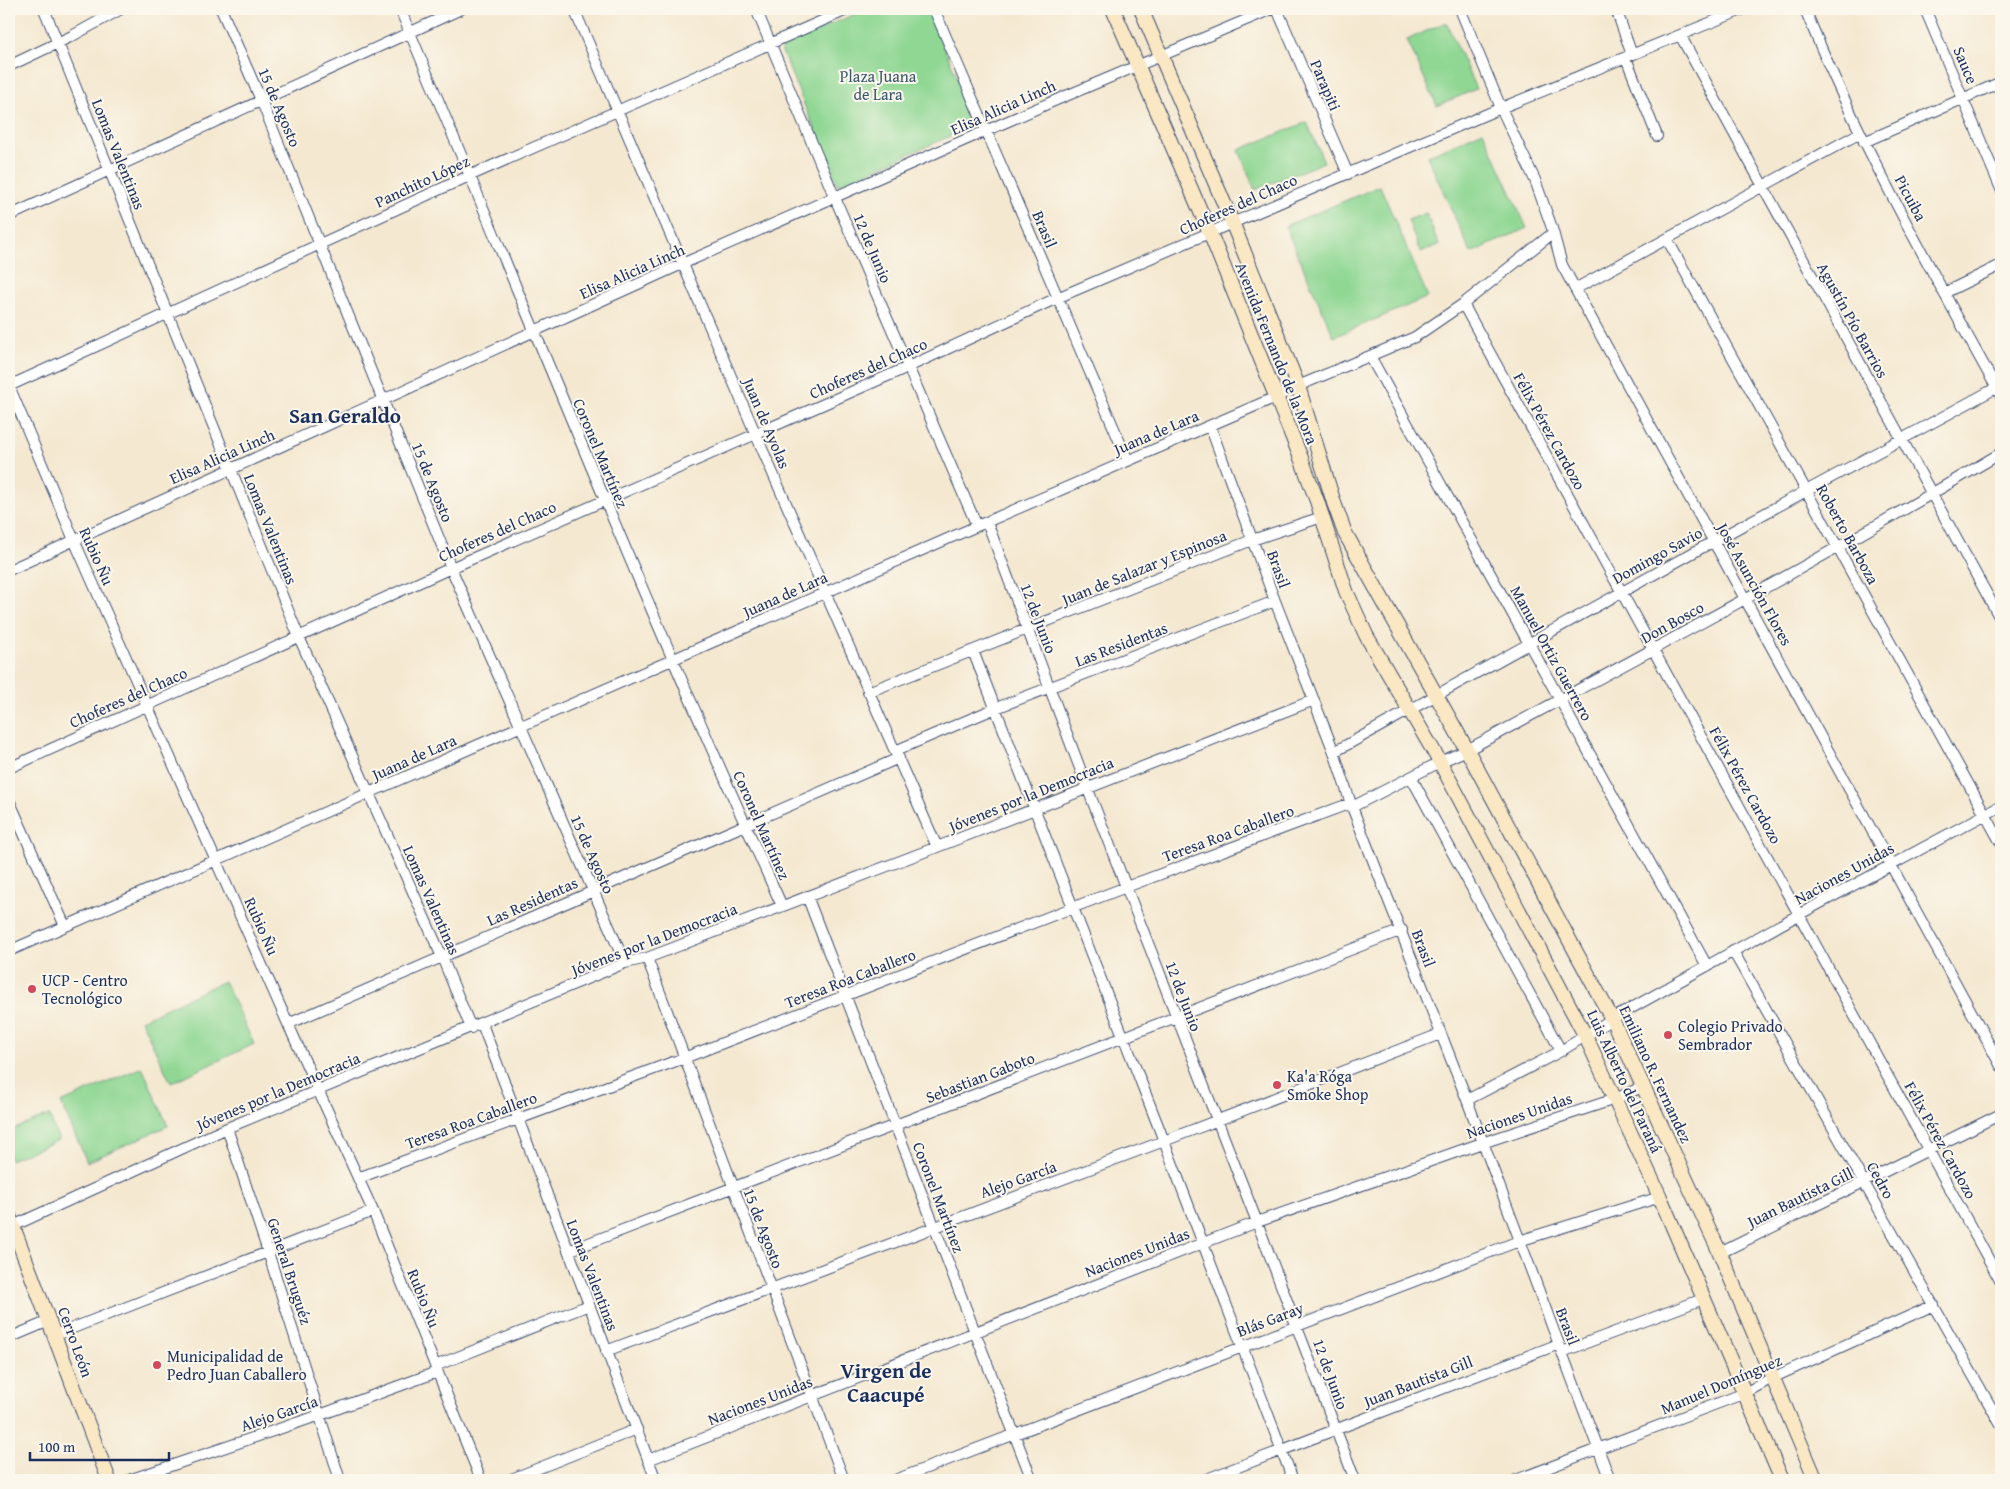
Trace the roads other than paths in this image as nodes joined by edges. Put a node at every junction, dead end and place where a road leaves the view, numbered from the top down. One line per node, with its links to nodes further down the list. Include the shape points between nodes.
1 (44, 9): 21 (street, Lomas Valentinas)
2 (121, 9): 21 (street)
3 (221, 9): 29 (street, 15 de Agosto)
4 (400, 9): 19 (street, Coronel Martínez)
5 (461, 9): 19 (street)
6 (574, 9): 31 (street, Juan de Ayolas)
7 (756, 9): 22 (street, 12 de Junio)
8 (849, 9): 22 (street, Panchito López)
9 (934, 9): 32 (street, Brasil)
10 (1113, 9): 26 (main road, Avenida Fernando de la Mora)
11 (1141, 9): 23 (main road, Avenida Fernando de la Mora)
12 (1272, 9): 23 (street, Elisa Alicia Linch)
13 (1277, 9): 36 (street, Parapiti)
14 (1460, 9): 30 (street, José Asunción Flores)
15 (1616, 9): 24 (street)
16 (1744, 9): 20 (street, Choferes del Chaco)
17 (1805, 9): 34 (street, Picuiba)
18 (1925, 9): 28 (street, Sauce)
19 (410, 32): 29 (street); 37 (street, Coronel Martínez)
20 (1680, 35): 24 (street, Choferes del Chaco); 38 (street, Agustín Pío Barrios)
21 (58, 43): 25 (street); 35 (street, Lomas Valentinas)
22 (770, 44): 31 (street, Panchito López); 40 (street, 12 de Junio)
23 (1161, 55): 26 (street, Elisa Alicia Linch); 42 (main road, Avenida Fernando de la Mora)
24 (1629, 56): 30 (street, Choferes del Chaco); 33 (street)
25 (9, 66)
26 (1136, 66): 32 (street, Elisa Alicia Linch); 43 (main road, Avenida Fernando de la Mora)
27 (2001, 82): 28 (street)
28 (1963, 98): 34 (street); 39 (street, Sauce)
29 (261, 100): 35 (street); 46 (street, 15 de Agosto)
30 (1501, 108): 36 (street, Choferes del Chaco); 44 (street, José Asunción Flores, via 1535,180)
31 (617, 110): 37 (street, Panchito López); 47 (street, Juan de Ayolas)
32 (987, 130): 40 (street, Elisa Alicia Linch); 51 (street, Brasil)
33 (1658, 136)
34 (1862, 137): 38 (street); 50 (street, Picuiba)
35 (110, 170): 41 (street); 53 (street, Lomas Valentinas)
36 (1348, 174): 42 (street, Choferes del Chaco)
37 (469, 176): 46 (street, Panchito López); 54 (street, Coronel Martínez)
38 (1763, 187): 45 (street); 64 (street, Agustín Pío Barrios)
39 (2001, 189)
40 (835, 198): 47 (street, Elisa Alicia Linch); 56 (street, 12 de Junio)
41 (9, 216)
42 (1232, 222): 43 (street, Choferes del Chaco); 58 (main road, Avenida Fernando de la Mora)
43 (1210, 233): 51 (street, Choferes del Chaco); 60 (main road, Avenida Fernando de la Mora)
44 (1553, 233): 49 (street, José Asunción Flores, via 1562,266); 52 (street, Juana de Lara)
45 (1667, 239): 49 (street); 68 (street, Roberto Barboza)
46 (320, 244): 53 (street, Panchito López); 61 (street, 15 de Agosto)
47 (682, 264): 54 (street, Elisa Alicia Linch); 63 (street, Juan de Ayolas)
48 (2001, 265): 50 (street)
49 (1575, 289): 76 (street, José Asunción Flores)
50 (1944, 293): 59 (street, Picuiba)
51 (1057, 298): 56 (street, Choferes del Chaco); 66 (street, Brasil)
52 (1463, 304): 55 (street, Juana de Lara, via 1415,337); 80 (street, Félix Pérez Cardozo)
53 (167, 313): 57 (street, Panchito López); 67 (street, Lomas Valentinas)
54 (534, 332): 61 (street, Elisa Alicia Linch); 70 (street, Coronel Martínez)
55 (1370, 356): 58 (street, Juana de Lara); 87 (street, Manuel Ortiz Guerrero)
56 (908, 367): 63 (street, Choferes del Chaco); 73 (street, 12 de Junio)
57 (9, 386): 74 (street, Rubio Ñu)
58 (1298, 386): 60 (street, Juana de Lara); 93 (main road, Avenida Fernando de la Mora, via 1346,533)
59 (1999, 392): 64 (street, Domingo Savio)
60 (1276, 397): 62 (street, Juana de Lara); 71 (main road, Avenida Fernando de la Mora)
61 (383, 399): 67 (street, Elisa Alicia Linch); 78 (street, 15 de Agosto)
62 (1210, 426): 66 (street, Juana de Lara); 75 (street, Brasil)
63 (756, 434): 70 (street, Choferes del Chaco); 81 (street, Juan de Ayolas)
64 (1901, 439): 68 (street, Domingo Savio); 69 (street, Agustín Pío Barrios)
65 (2001, 453): 69 (street, Don Bosco)
66 (1128, 461): 72 (street, Juana de Lara)
67 (231, 468): 74 (street, Elisa Alicia Linch); 86 (street, Lomas Valentinas)
68 (1807, 490): 76 (street, Domingo Savio); 77 (street, Roberto Barboza)
69 (1933, 494): 77 (street, Don Bosco); 84 (street, Agustín Pío Barrios)
70 (604, 501): 78 (street, Choferes del Chaco); 90 (street, Coronel Martínez)
71 (1322, 517): 75 (street, Juan de Salazar y Espinosa); 98 (main road, Avenida Fernando de la Mora, via 1346,591 1366,634)
72 (987, 522): 73 (street, Juana de Lara); 85 (street, 12 de Junio)
73 (977, 526): 81 (street, Juana de Lara)
74 (74, 540): 79 (street, Elisa Alicia Linch); 96 (street, Rubio Ñu)
75 (1252, 540): 83 (street, Brasil); 85 (street, Juan de Salazar y Espinosa)
76 (1714, 541): 80 (street, Domingo Savio); 82 (street, José Asunción Flores)
77 (1839, 547): 82 (street, Don Bosco); 112 (street, Roberto Barboza)
78 (451, 568): 86 (street, Choferes del Chaco); 99 (street, 15 de Agosto)
79 (9, 570)
80 (1622, 592): 87 (street, Domingo Savio); 88 (street, Félix Pérez Cardozo)
81 (826, 593): 90 (street, Juana de Lara); 92 (street, Juan de Ayolas)
82 (1746, 598): 88 (street, Don Bosco); 117 (street, José Asunción Flores)
83 (1275, 602): 91 (street, Las Residentas); 94 (street, Brasil)
84 (2001, 620)
85 (1027, 630): 89 (street, Juan de Salazar y Espinosa); 91 (street, 12 de Junio)
86 (298, 637): 96 (street, Choferes del Chaco); 107 (street, Lomas Valentinas)
87 (1530, 644): 93 (street, Domingo Savio); 95 (street, Manuel Ortiz Guerrero)
88 (1654, 650): 95 (street, Don Bosco); 123 (street, Félix Pérez Cardozo)
89 (973, 651): 92 (street, Juan de Salazar y Espinosa); 97 (street)
90 (673, 660): 99 (street, Juana de Lara); 113 (street, Coronel Martínez)
91 (1050, 687): 97 (street, Las Residentas); 106 (street, 12 de Junio)
92 (868, 692): 102 (street, Juan de Ayolas)
93 (1436, 695): 98 (street, Domingo Savio); 100 (main road, Emiliano R. Fernandez)
94 (1314, 700): 101 (street, Brasil); 106 (street, Jóvenes por la Democracia)
95 (1561, 700): 100 (street, Don Bosco); 131 (street, Manuel Ortiz Guerrero)
96 (147, 705): 104 (street, Choferes del Chaco); 116 (street, Rubio Ñu)
97 (996, 708): 102 (street, Las Residentas); 111 (street)
98 (1410, 708): 101 (street, Domingo Savio); 103 (main road, Luis Alberto del Paraná)
99 (520, 726): 107 (street, Juana de Lara); 119 (street, 15 de Agosto)
100 (1467, 750): 103 (street, Don Bosco); 134 (main road, Emiliano R. Fernandez)
101 (1334, 752): 109 (street, Brasil)
102 (897, 755): 113 (street, Las Residentas); 115 (street, Juan de Ayolas)
103 (1440, 762): 105 (street, Don Bosco); 139 (main road, Luis Alberto del Paraná)
104 (9, 768)
105 (1411, 777): 109 (street, Don Bosco); 141 (street)
106 (1087, 787): 111 (street, Jóvenes por la Democracia); 118 (street, 12 de Junio)
107 (368, 794): 116 (street, Juana de Lara); 128 (street, Lomas Valentinas)
108 (9, 800): 124 (street)
109 (1352, 805): 118 (street, Teresa Roa Caballero); 125 (street, Brasil)
110 (2001, 806): 112 (street, Naciones Unidas)
111 (1034, 808): 115 (street, Jóvenes por la Democracia); 122 (street)
112 (1985, 814): 114 (street, Roberto Barboza); 117 (street, Naciones Unidas)
113 (745, 826): 119 (street, Las Residentas); 121 (street, Coronel Martínez)
114 (2001, 844)
115 (937, 847): 120 (street, Jóvenes por la Democracia)
116 (217, 860): 124 (street, Juana de Lara); 135 (street, Rubio Ñu)
117 (1892, 864): 123 (street, Naciones Unidas); 143 (street, José Asunción Flores)
118 (1126, 887): 122 (street, Teresa Roa Caballero); 133 (street, 12 de Junio)
119 (593, 891): 128 (street, Las Residentas); 130 (street, 15 de Agosto)
120 (807, 896): 121 (street, Jóvenes por la Democracia); 132 (street, Coronel Martínez)
121 (782, 906): 129 (street, Jóvenes por la Democracia)
122 (1073, 908): 132 (street, Teresa Roa Caballero); 140 (street)
123 (1800, 914): 127 (street, Naciones Unidas); 155 (street, Félix Pérez Cardozo)
124 (66, 926): 126 (street, Juana de Lara)
125 (1402, 930): 133 (street, Sebastian Gaboto); 138 (street, Brasil)
126 (9, 951)
127 (1734, 951): 131 (street, Naciones Unidas); 157 (street, Cedro)
128 (442, 957): 135 (street, Las Residentas); 137 (street, Lomas Valentinas)
129 (647, 958): 130 (street, Jóvenes por la Democracia); 142 (street, 15 de Agosto)
130 (624, 963): 136 (street, Jóvenes por la Democracia)
131 (1707, 966): 134 (street, Naciones Unidas)
132 (846, 996): 142 (street, Teresa Roa Caballero); 151 (street, Coronel Martínez)
133 (1176, 1017): 140 (street, Sebastian Gaboto); 150 (street, 12 de Junio)
134 (1612, 1019): 139 (street, Naciones Unidas); 144 (main road, Emiliano R. Fernandez)
135 (288, 1024): 145 (street, Rubio Ñu)
136 (482, 1024): 137 (street, Jóvenes por la Democracia); 149 (street, Lomas Valentinas)
137 (471, 1028): 145 (street, Jóvenes por la Democracia)
138 (1440, 1034): 147 (street, Brasil); 150 (street, Alejo García)
139 (1586, 1036): 141 (street, Naciones Unidas); 146 (main road, Luis Alberto del Paraná)
140 (1124, 1038): 151 (street, Sebastian Gaboto); 153 (street)
141 (1561, 1051): 147 (street, Naciones Unidas)
142 (684, 1058): 149 (street, Teresa Roa Caballero); 158 (street, 15 de Agosto)
143 (2001, 1066)
144 (1642, 1087): 146 (street, Naciones Unidas); 168 (main road, Emiliano R. Fernandez)
145 (318, 1090): 152 (street, Jóvenes por la Democracia); 156 (street, Rubio Ñu)
146 (1615, 1099): 154 (street, Naciones Unidas); 159 (main road, Luis Alberto del Paraná)
147 (1467, 1100): 154 (street, Brasil)
148 (2001, 1114): 155 (street, Juan Bautista Gill)
149 (517, 1118): 156 (street, Teresa Roa Caballero); 166 (street, Lomas Valentinas)
150 (1217, 1121): 153 (street, Alejo García); 162 (street, 12 de Junio)
151 (896, 1126): 158 (street, Sebastian Gaboto); 163 (street, Coronel Martínez)
152 (227, 1128): 161 (street, Jóvenes por la Democracia); 167 (street, General Bruguéz)
153 (1164, 1141): 163 (street, Alejo García); 165 (street)
154 (1482, 1143): 162 (street, Naciones Unidas); 164 (street, Brasil)
155 (1929, 1150): 157 (street, Juan Bautista Gill); 169 (street, Félix Pérez Cardozo)
156 (358, 1178): 160 (street, Rubio Ñu)
157 (1864, 1182): 168 (street, Juan Bautista Gill); 173 (street, Cedro)
158 (732, 1186): 166 (street, Sebastian Gaboto); 170 (street, 15 de Agosto)
159 (1660, 1197): 164 (street, Blás Garay); 171 (main road, Luis Alberto del Paraná)
160 (373, 1211): 167 (street); 182 (street, Rubio Ñu)
161 (11, 1221): 174 (main road, Cerro León)
162 (1257, 1222): 165 (street, Naciones Unidas); 175 (street, 12 de Junio)
163 (935, 1226): 170 (street, Alejo García); 176 (street, Coronel Martínez)
164 (1519, 1241): 175 (street, Blás Garay); 180 (street, Brasil)
165 (1202, 1243): 176 (street, Naciones Unidas); 179 (street)
166 (568, 1250): 172 (street, Lomas Valentinas)
167 (268, 1252): 177 (street); 186 (street, General Bruguéz)
168 (1720, 1253): 183 (main road, Emiliano R. Fernandez)
169 (2001, 1282)
170 (771, 1289): 181 (street, Alejo García); 185 (street, 15 de Agosto)
171 (1704, 1299): 180 (street, Juan Bautista Gill); 184 (main road, Luis Alberto del Paraná)
172 (589, 1305): 181 (street, Lomas Valentinas); 182 (street, Alejo García)
173 (1934, 1306): 183 (street, Manuel Domínguez); 187 (street, Cedro)
174 (49, 1321): 177 (main road, Cerro León); 178 (street)
175 (1296, 1325): 179 (street, Blás Garay); 189 (street, 12 de Junio)
176 (976, 1332): 185 (street, Naciones Unidas); 190 (street, Coronel Martínez)
177 (55, 1336): 195 (main road, Cerro León)
178 (9, 1338)
179 (1241, 1346): 190 (street, Blás Garay); 191 (street)
180 (1561, 1348): 189 (street, Juan Bautista Gill); 192 (street, Brasil)
181 (606, 1351): 188 (street, Lomas Valentinas)
182 (436, 1369): 186 (street, Alejo García); 198 (street, Rubio Ñu)
183 (1772, 1378): 184 (street, Manuel Domínguez); 210 (main road, Emiliano R. Fernandez)
184 (1745, 1393): 192 (street, Manuel Domínguez); 209 (main road, Luis Alberto del Paraná)
185 (812, 1396): 193 (street, Naciones Unidas); 201 (street, 15 de Agosto)
186 (320, 1414): 196 (street, Alejo García); 197 (street, General Bruguéz)
187 (2001, 1425)
188 (637, 1429): 193 (street, Lomas Valentinas); 199 (street)
189 (1335, 1429): 191 (street, Juan Bautista Gill); 206 (street, 12 de Junio)
190 (1015, 1434): 202 (street, Blás Garay); 203 (street, Coronel Martínez)
191 (1281, 1450): 204 (street, Juan Bautista Gill); 205 (street)
192 (1599, 1450): 207 (street, Manuel Domínguez); 208 (street, Brasil)
193 (648, 1460): 200 (street, Lomas Valentinas)
194 (2001, 1476): 211 (street)
195 (109, 1480)
196 (129, 1480)
197 (340, 1480)
198 (482, 1480)
199 (509, 1480)
200 (656, 1480)
201 (844, 1480)
202 (895, 1480)
203 (1032, 1480)
204 (1204, 1480)
205 (1293, 1480)
206 (1355, 1480)
207 (1516, 1480)
208 (1610, 1480)
209 (1782, 1480)
210 (1816, 1480)
211 (1993, 1480)

